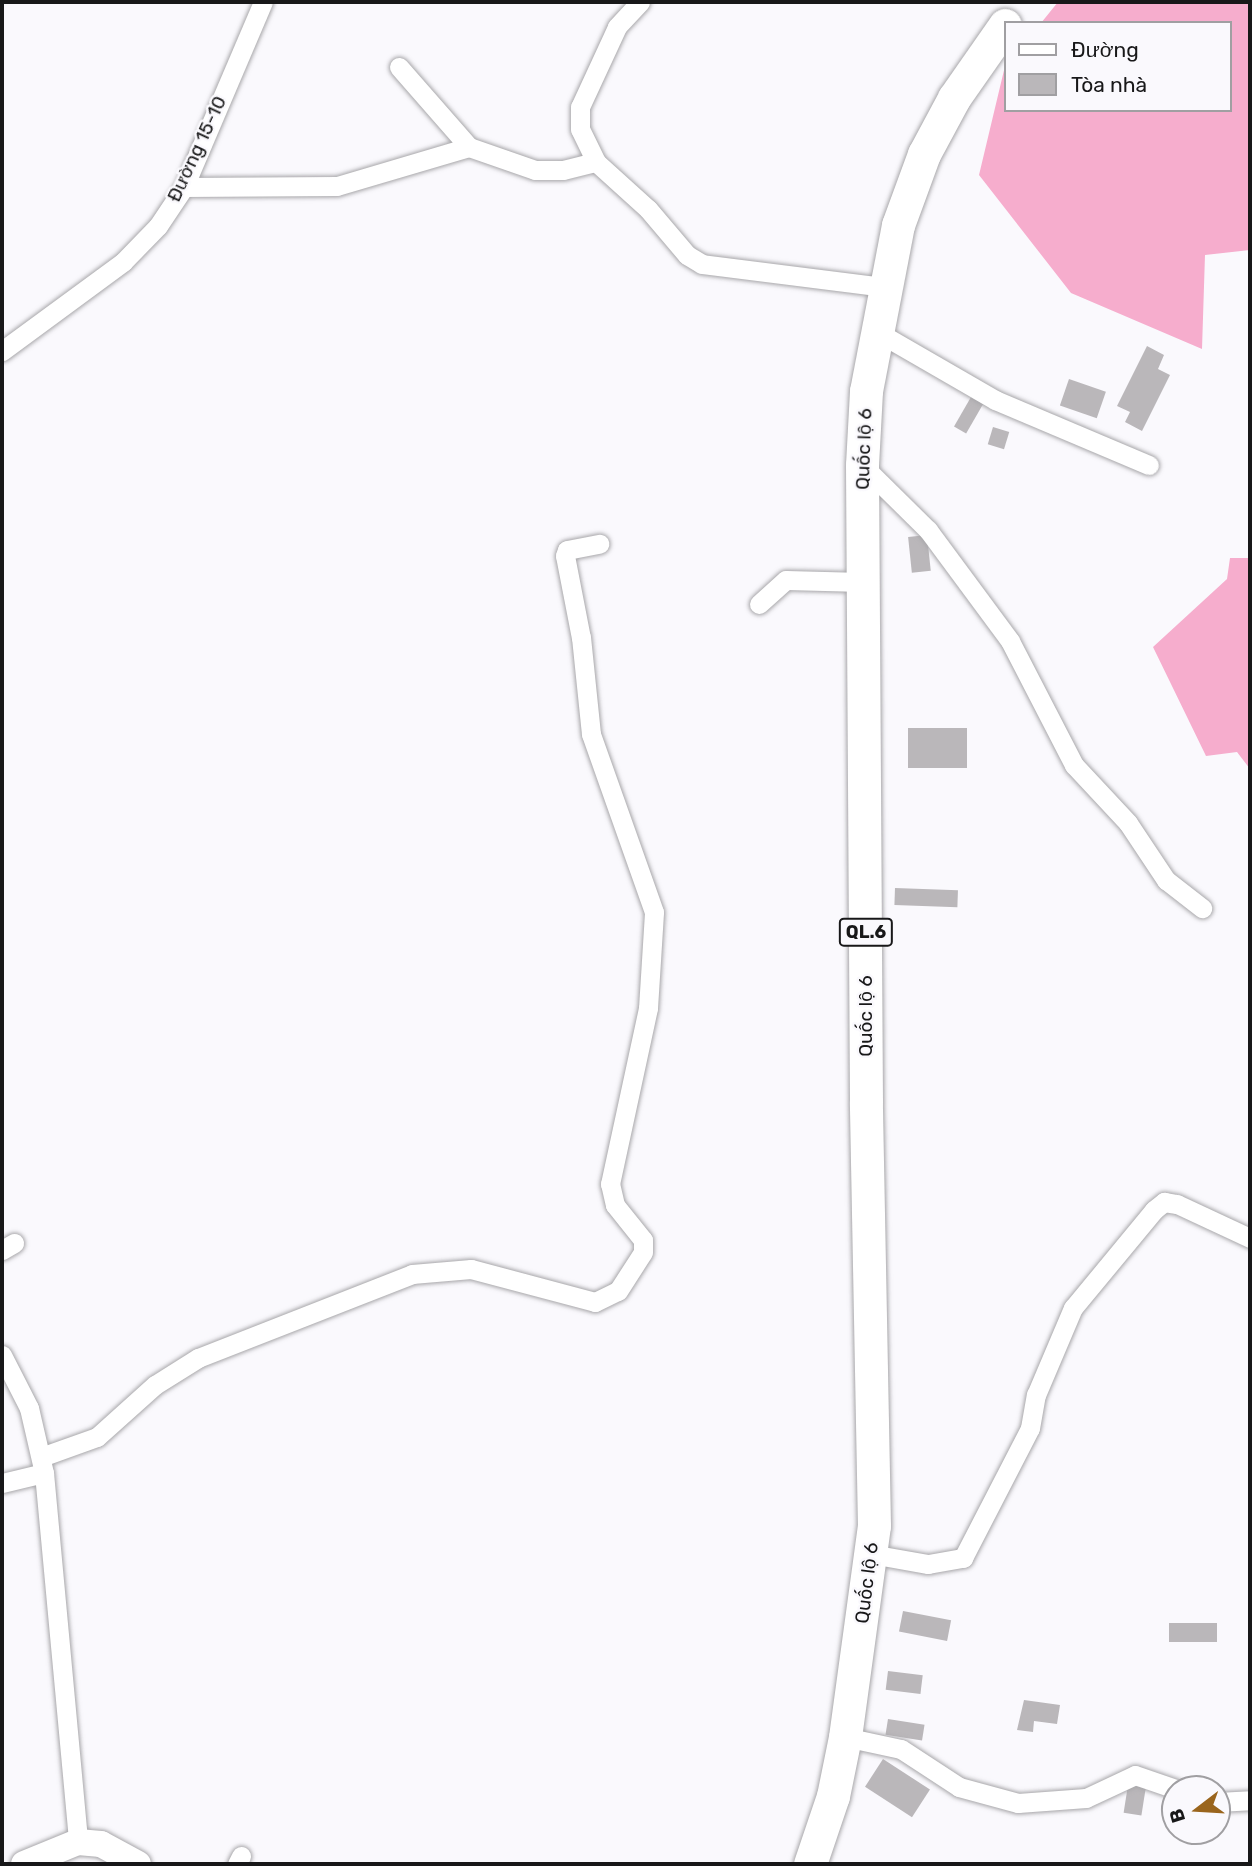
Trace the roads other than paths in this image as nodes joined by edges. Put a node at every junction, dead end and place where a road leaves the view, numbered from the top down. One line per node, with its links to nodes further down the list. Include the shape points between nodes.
1 (262, 2): 9 (street, Đường 15-10)
2 (640, 2): 8 (street, via 617,27 579,107 580,129)
3 (1024, 2): 4 (highway, Quốc lộ 6 / QL.6)
4 (1008, 21)
5 (1004, 27): 10 (highway, Quốc lộ 6 / QL.6, via 954,98 924,154 898,225)
6 (399, 67): 7 (street)
7 (469, 147): 8 (street, via 535,170 563,170); 9 (street, via 337,186)
8 (596, 162): 10 (street, via 648,209 687,256 702,264)
9 (184, 187): 12 (street, Đường 15-10, via 135,251)
10 (884, 287): 11 (highway, Quốc lộ 6 / QL.6)
11 (874, 330): 13 (highway, Quốc lộ 6 / QL.6); 14 (street, via 995,400)
12 (2, 351)
13 (862, 465): 16 (highway, Quốc lộ 6 / QL.6); 18 (street, via 928,530 1010,641 1074,765 1128,823 1166,880)
14 (1149, 465)
15 (598, 544): 21 (street, via 567,550 565,556 582,638 591,734 654,912 648,1007 610,1184 615,1205 643,1240 643,1252 618,1290 595,1302 471,1269 412,1275 198,1357 155,1385 97,1437)
16 (863, 582): 17 (street, via 786,580); 23 (highway, Quốc lộ 6 / QL.6)
17 (759, 604)
18 (1202, 908)
19 (1250, 1238): 23 (street, via 1177,1204 1164,1202 1154,1210 1073,1308 1036,1395 1030,1428 977,1539 963,1558 928,1564)
20 (2, 1355): 21 (street, via 27,1401)
21 (43, 1465): 22 (street); 28 (street)
22 (2, 1483)
23 (871, 1554): 24 (highway, Quốc lộ 6 / QL.6)
24 (845, 1737): 25 (street, via 901,1749 959,1787 1018,1802 1086,1798 1135,1775); 31 (highway, Quốc lộ 6 / QL.6, via 833,1796)
25 (1161, 1784)
26 (1250, 1800): 27 (street)
27 (1231, 1801)
28 (78, 1842): 29 (street); 30 (street, via 101,1844)
29 (24, 1864)
30 (138, 1864)
31 (810, 1864)

